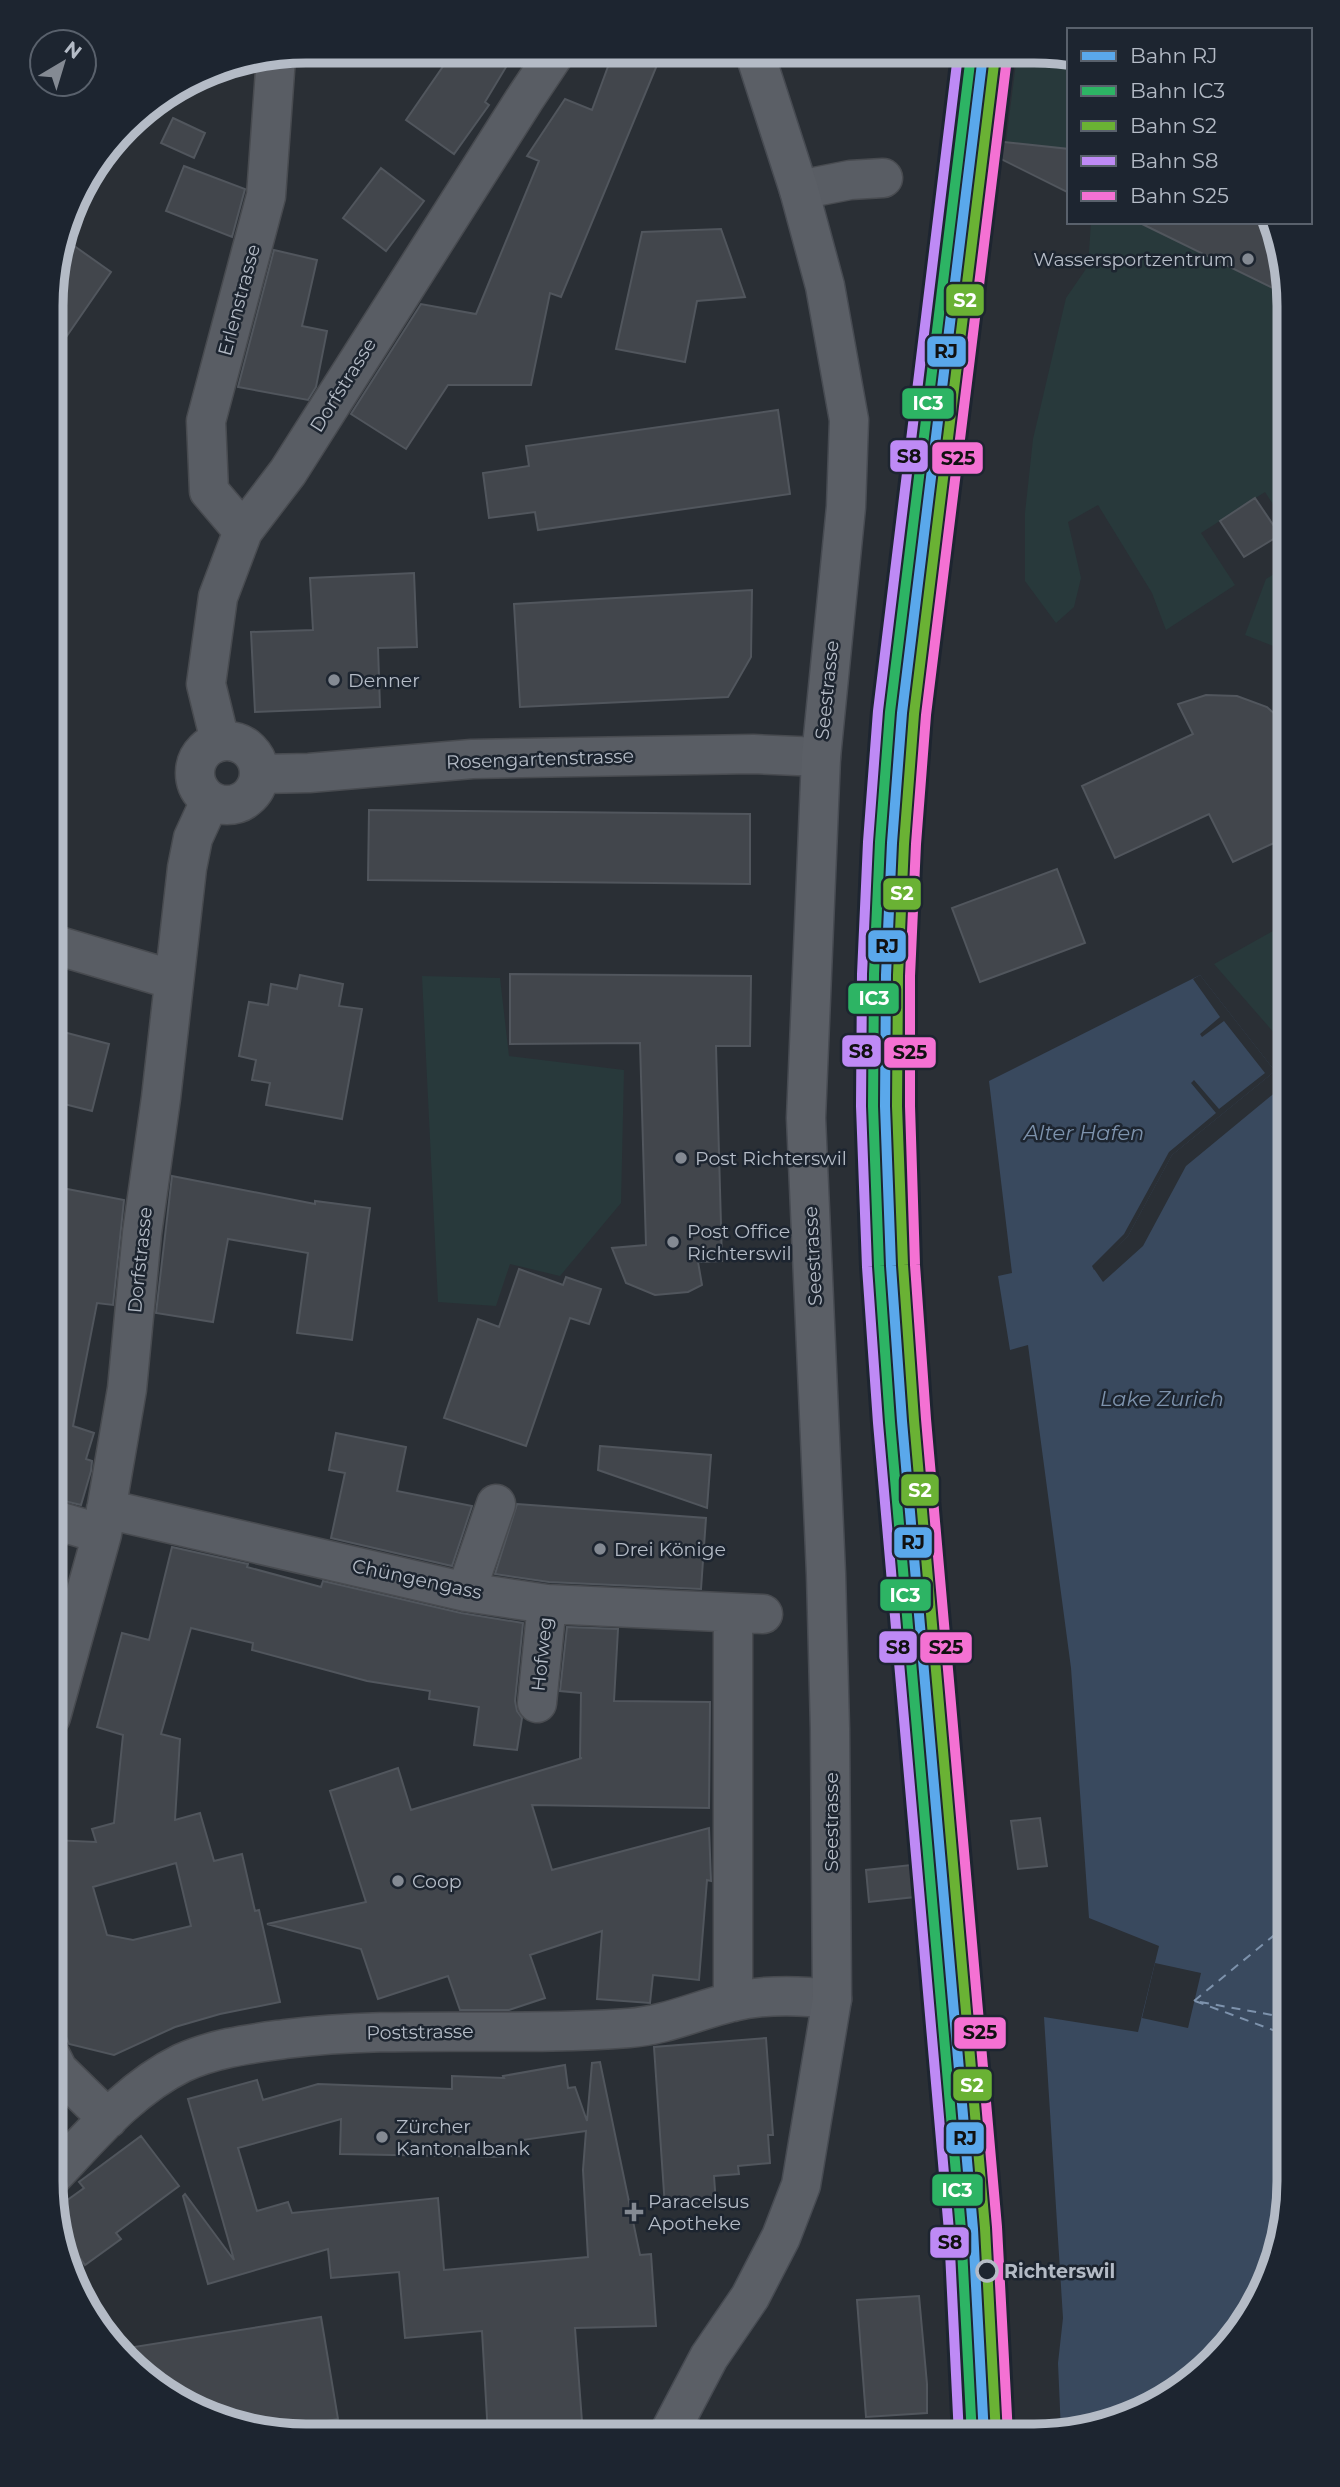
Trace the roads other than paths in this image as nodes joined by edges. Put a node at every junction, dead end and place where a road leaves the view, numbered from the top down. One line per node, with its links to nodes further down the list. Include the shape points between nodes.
1 (548, 63): 6 (street, Dorfstrasse, via 288,472)
2 (758, 63): 5 (main road, Seestrasse)
3 (275, 65): 6 (street, Erlenstrasse, via 266,196 206,421 209,491)
4 (883, 178): 5 (street)
5 (799, 190): 8 (main road, Seestrasse, via 825,286 849,420 846,507)
6 (243, 531): 7 (street, Dorfstrasse, via 218,597 206,684)
7 (220, 741): 9 (street, via 248,748); 10 (street, via 204,751 195,767 197,787)
8 (821, 757): 9 (street, Rosengartenstrasse, via 472,759); 20 (main road, Seestrasse, via 806,1118 826,1574)
9 (260, 774): 10 (street, via 251,795 242,802 232,806)
10 (210, 801): 12 (street, Dorfstrasse, via 193,838)
11 (63, 947): 12 (street)
12 (174, 980): 15 (street, Dorfstrasse, via 127,1389)
13 (496, 1504): 16 (street)
14 (63, 1519): 15 (street, Chüngengass)
15 (104, 1521): 16 (street, Chüngengass); 18 (street, Dorfstrasse)
16 (466, 1592): 17 (street, Chüngengass)
17 (547, 1604): 19 (street, Hofweg); 21 (street, Chüngengass, via 748,1613)
18 (63, 1673)
19 (537, 1703)
20 (832, 1999): 21 (street, Poststrasse, via 785,1995); 25 (main road, Seestrasse, via 802,2185 750,2297 709,2357)
21 (733, 2002): 23 (street, Poststrasse, via 641,2027 331,2033 229,2046 181,2063 128,2098)
22 (63, 2075): 23 (street)
23 (108, 2119): 24 (street, Poststrasse)
24 (63, 2166)
25 (673, 2424)

